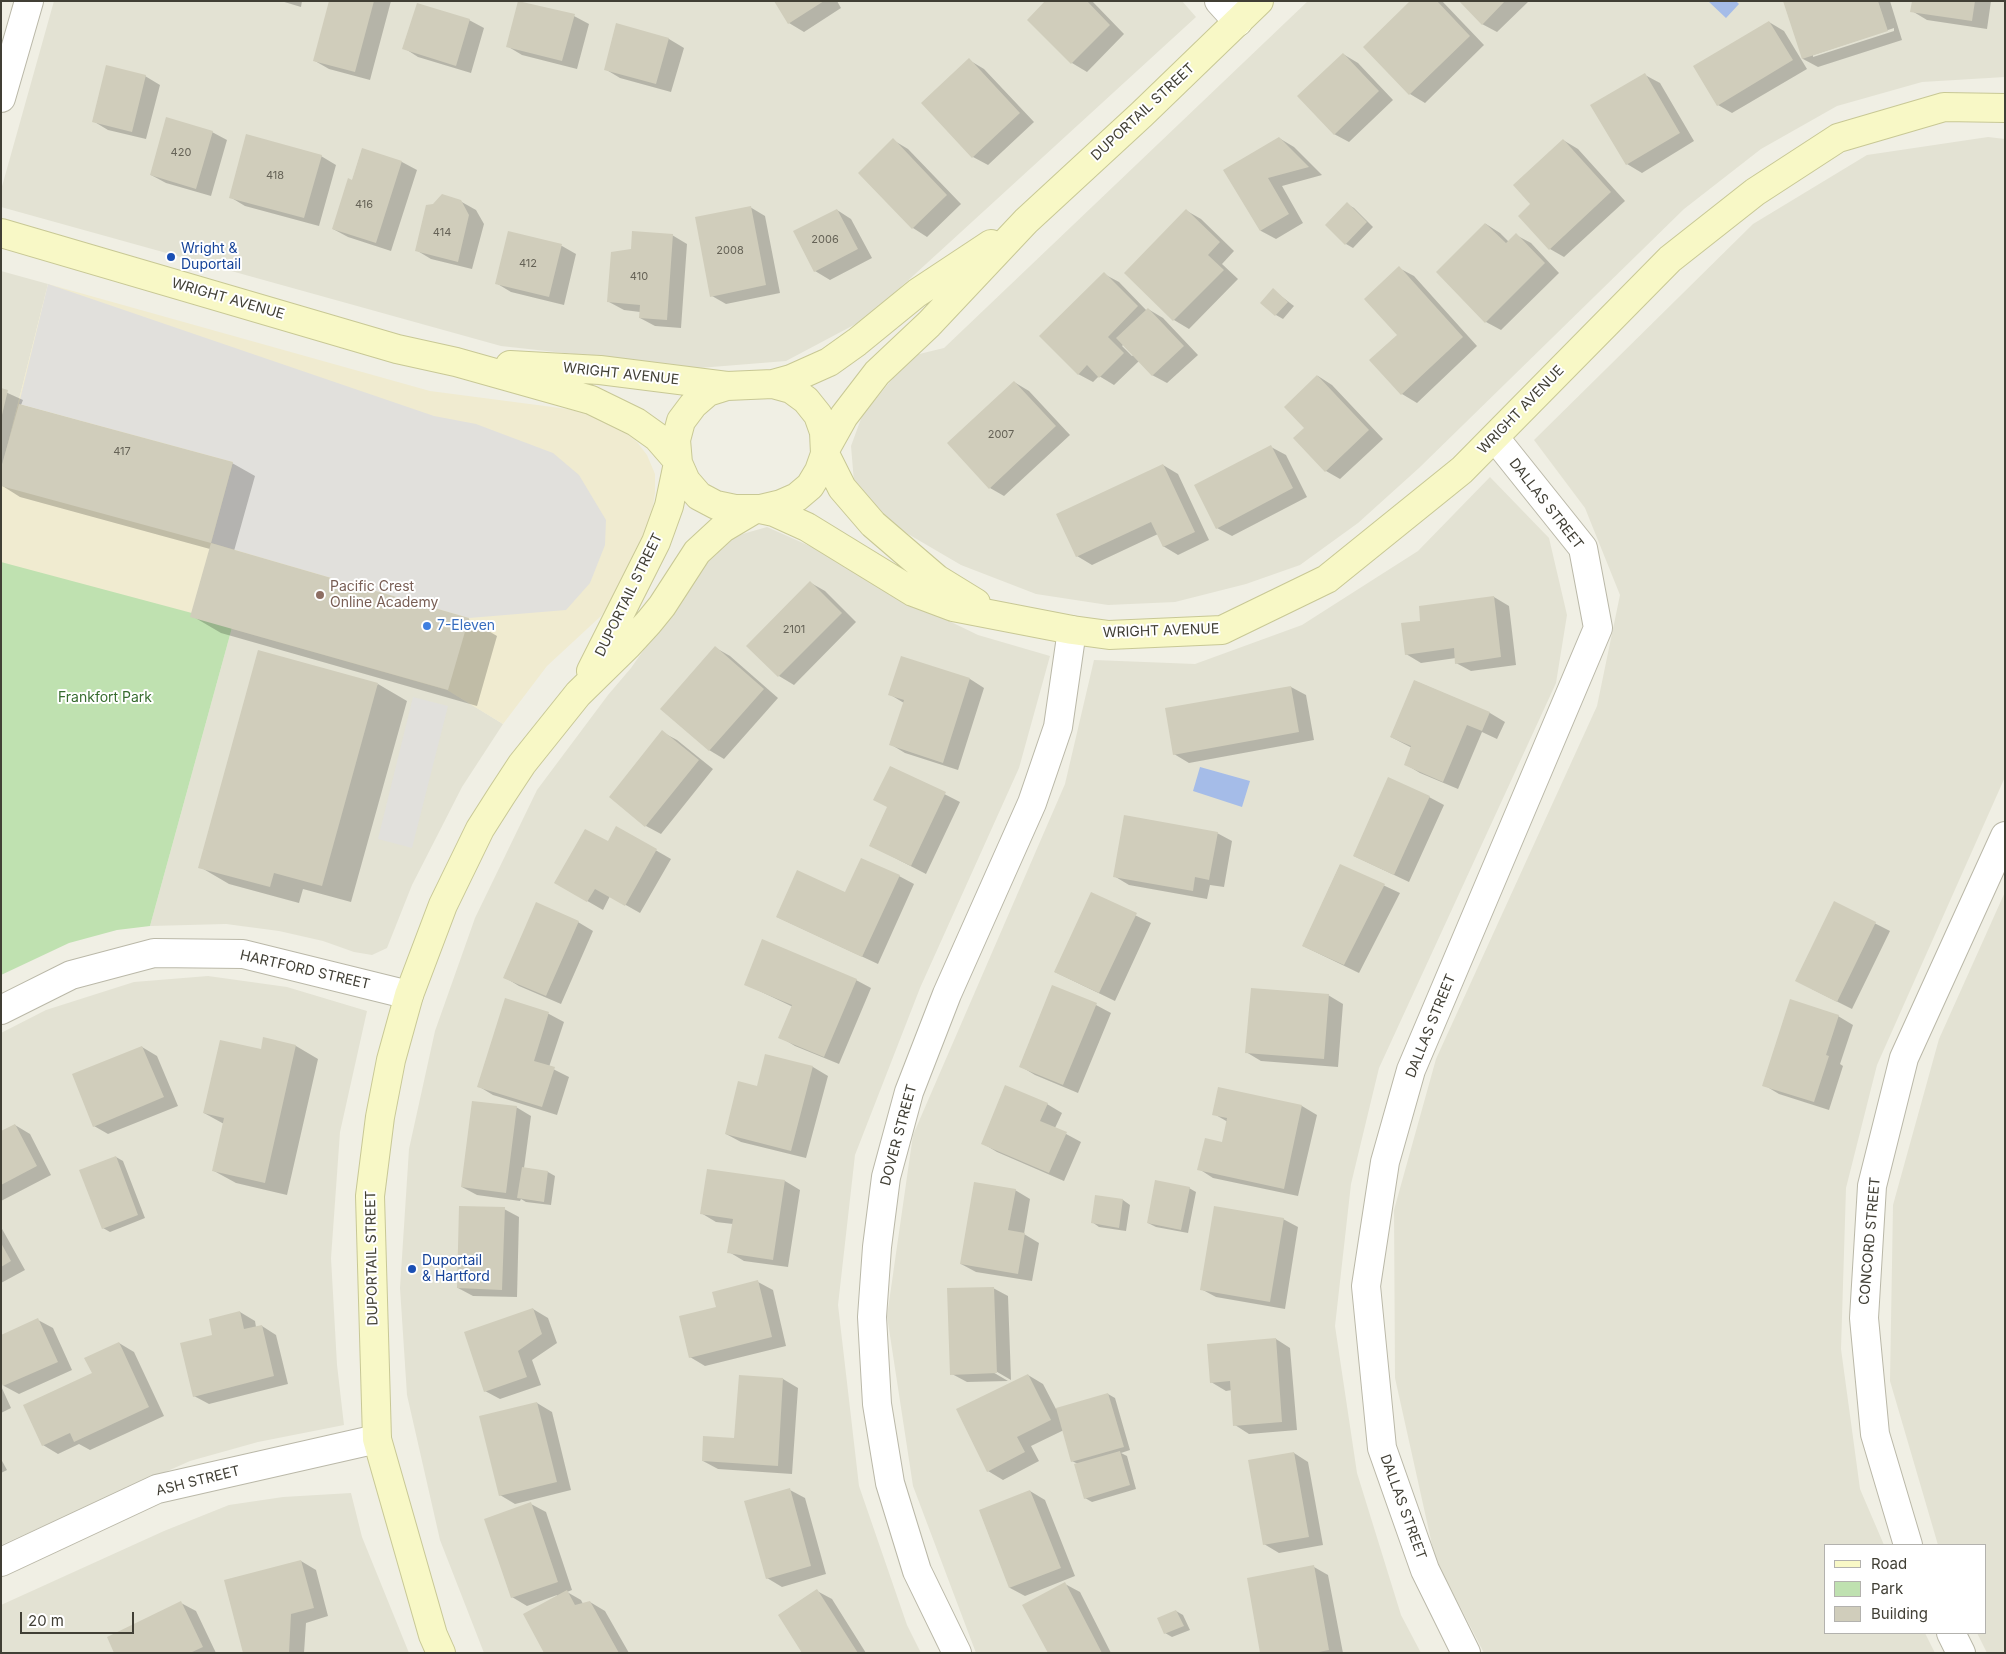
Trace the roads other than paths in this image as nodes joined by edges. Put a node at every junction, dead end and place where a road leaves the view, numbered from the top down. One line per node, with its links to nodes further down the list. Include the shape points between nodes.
1 (29, 1): 5 (street)
2 (1220, 1): 4 (street)
3 (1259, 1): 4 (main road, DUPORTAIL STREET)
4 (1238, 22): 7 (main road, DUPORTAIL STREET)
5 (1, 98)
6 (2005, 108): 12 (main road, WRIGHT AVENUE, via 1944,107 1838,138 1763,186 1670,259)
7 (1026, 221): 10 (main road, DUPORTAIL STREET, via 917,293 829,362 791,380); 13 (main road, DUPORTAIL STREET, via 872,379 844,416)
8 (1, 233): 9 (main road, WRIGHT AVENUE, via 398,349)
9 (456, 362): 11 (main road, WRIGHT AVENUE, via 600,370); 14 (main road, WRIGHT AVENUE, via 604,405 657,437)
10 (773, 384): 11 (main road); 13 (main road, via 791,389 818,415 824,432)
11 (727, 386): 14 (main road, via 708,392 681,421 676,440)
12 (1495, 438): 17 (main road, WRIGHT AVENUE, via 1462,470 1327,580 1222,630 1109,635); 28 (street, DALLAS STREET, via 1583,548 1598,628 1411,1070 1385,1162 1366,1286 1382,1448 1425,1570)
13 (825, 452): 15 (main road, via 819,471 804,492 781,504); 16 (main road, WRIGHT AVENUE, via 832,472 856,506 890,540 937,579)
14 (677, 462): 15 (main road, via 686,481 699,496 716,505); 18 (main road, DUPORTAIL STREET, via 669,506 656,542)
15 (758, 509): 16 (main road, WRIGHT AVENUE, via 774,512 807,528 913,592 953,607); 18 (main road, DUPORTAIL STREET, via 724,528 697,552 649,622)
16 (1007, 617): 17 (main road, WRIGHT AVENUE)
17 (1072, 630): 27 (street, DOVER STREET, via 1058,727 1032,803 947,994 909,1092 886,1177 877,1247 872,1317 877,1404 890,1483 917,1572)
18 (578, 694): 20 (main road, DUPORTAIL STREET, via 522,764 480,829 443,905)
19 (2005, 836): 23 (street, CONCORD STREET, via 1904,1058 1872,1186 1864,1318 1875,1434)
20 (409, 995): 21 (street, HARTFORD STREET, via 242,954 154,953 71,975); 22 (main road, DUPORTAIL STREET, via 391,1060 370,1196)
21 (1, 1010)
22 (377, 1439): 24 (street, ASH STREET, via 157,1489); 26 (main road, DUPORTAIL STREET, via 433,1635)
23 (1908, 1544)
24 (1, 1562)
25 (1952, 1634): 29 (street)
26 (442, 1653)
27 (958, 1653)
28 (1466, 1653)
29 (1961, 1653)

